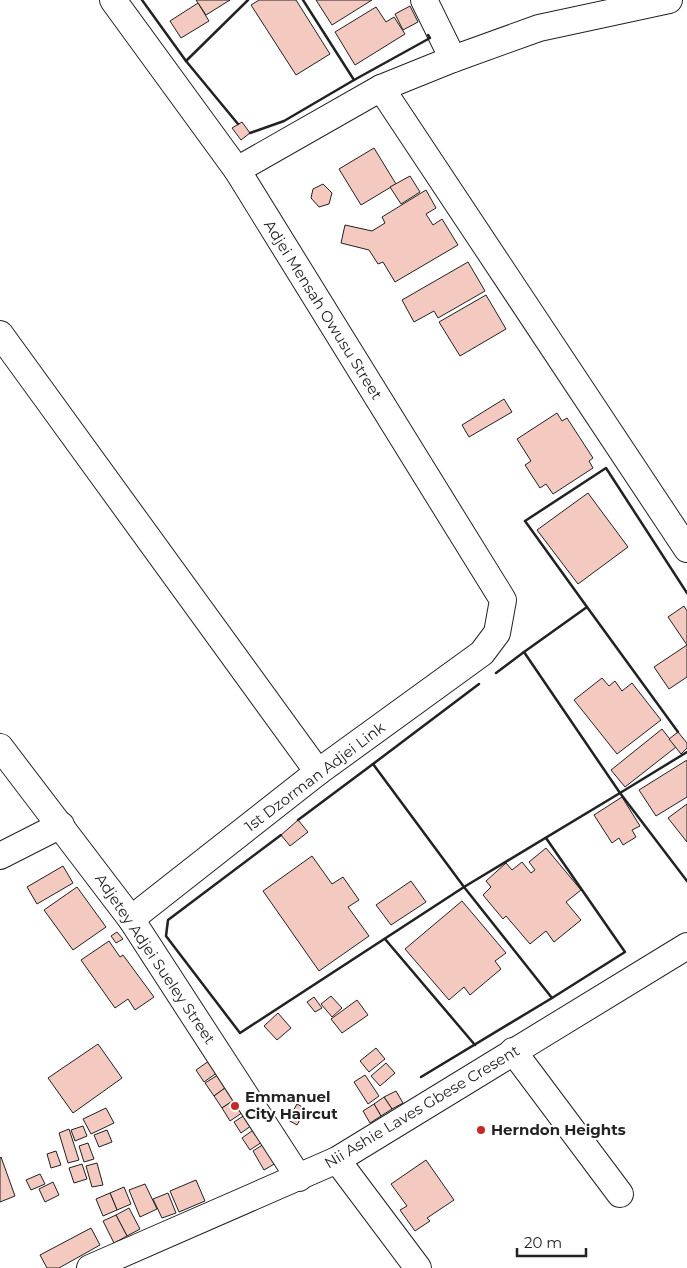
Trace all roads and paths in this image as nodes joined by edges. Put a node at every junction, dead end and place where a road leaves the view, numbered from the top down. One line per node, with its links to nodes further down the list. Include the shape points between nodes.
1 (113, 0): 8 (street, Adjei Mensah Owusu Street)
2 (424, 0): 6 (street)
3 (669, 0): 6 (street, via 539,28)
4 (685, 0): 5 (street)
5 (687, 3)
6 (453, 59): 7 (street)
7 (381, 88): 8 (street); 10 (street)
8 (237, 170): 11 (street, Adjei Mensah Owusu Street, via 503,600)
9 (0, 334): 13 (street)
10 (687, 549)
11 (497, 633): 13 (street, 1st Dzorman Adjei Link, via 482,653)
12 (0, 748): 14 (street, Adjetey Adjei Sueley Street)
13 (318, 772): 16 (street, 1st Dzorman Adjei Link)
14 (60, 825): 15 (street); 16 (street, Adjetey Adjei Sueley Street)
15 (0, 856)
16 (131, 919): 20 (street, Adjetey Adjei Sueley Street)
17 (687, 946): 18 (street, Nii Ashie Laves Gbese Cresent)
18 (513, 1051): 19 (street, Nii Ashie Laves Gbese Cresent); 21 (street)
19 (337, 1160): 20 (street, Nii Ashie Laves Gbese Cresent); 23 (street)
20 (299, 1178): 22 (street, Nii Ashie Laves Gbese Cresent)
21 (620, 1194)
22 (90, 1268)
23 (418, 1268)

